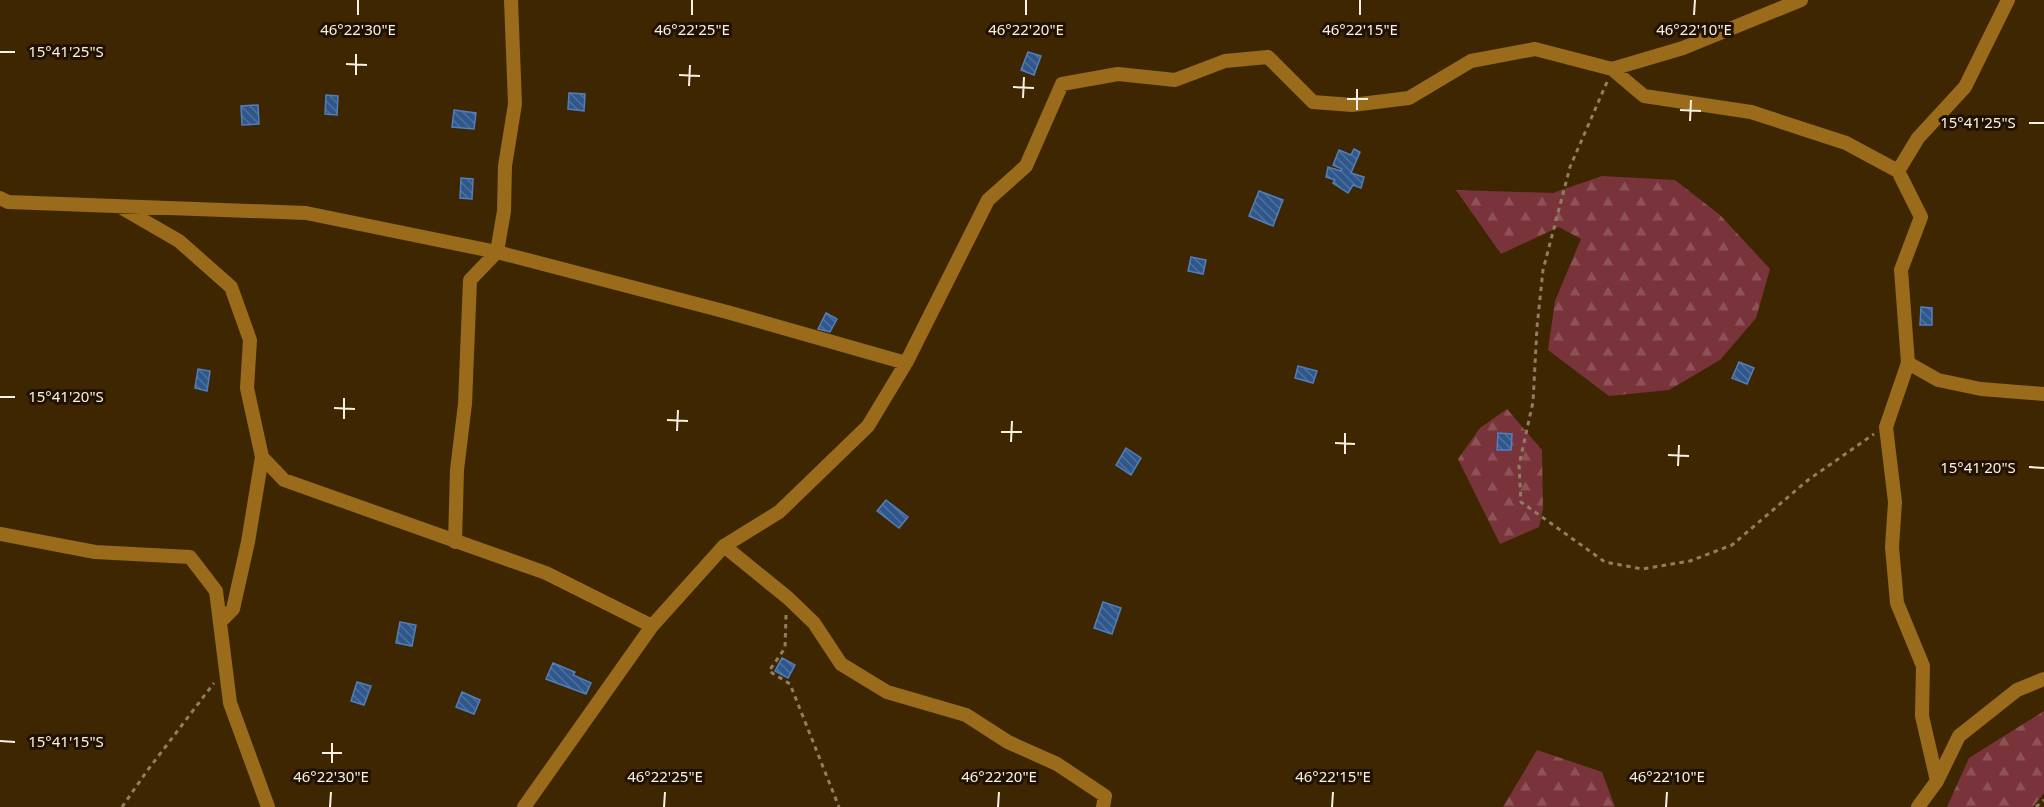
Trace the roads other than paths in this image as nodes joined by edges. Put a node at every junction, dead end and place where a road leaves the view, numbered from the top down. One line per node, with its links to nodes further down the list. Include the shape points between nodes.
1 (512, 0): 8 (street, via 515,104)
2 (1801, 0): 4 (street, via 1683,48)
3 (2008, 0): 5 (street, via 1965,87 1918,138)
4 (1612, 69): 5 (street, via 1644,96 1751,112 1846,143); 9 (street, via 1535,49 1471,61 1409,98 1352,105 1313,102 1268,57 1225,62 1175,80 1118,74 1062,84 1026,166 988,200)
5 (1898, 171): 10 (street, via 1921,217 1901,270)
6 (0, 198): 7 (street, via 8,202)
7 (118, 207): 8 (street, via 306,213); 12 (street, via 179,241 231,287 250,340 247,388)
8 (497, 252): 9 (street); 14 (street, via 470,280)
9 (906, 363): 15 (street, via 868,426 779,512)
10 (1908, 363): 11 (street, via 1938,380 1981,390); 19 (street, via 1886,427 1895,502 1892,546 1897,603 1923,666 1922,716)
11 (2044, 394)
12 (262, 457): 14 (street, via 284,480); 16 (street, via 233,609)
13 (0, 534): 16 (street, via 95,552 190,557 216,591)
14 (454, 542): 17 (street, via 546,573)
15 (724, 546): 17 (street); 22 (street, via 814,623 841,664 887,692 966,715 1008,742 1057,764 1104,796)
16 (220, 622): 20 (street, via 230,703)
17 (652, 626): 21 (street)
18 (2044, 679): 19 (street, via 2017,690 1959,736)
19 (1937, 781): 23 (street)
20 (268, 807)
21 (524, 807)
22 (1103, 807)
23 (1918, 807)

